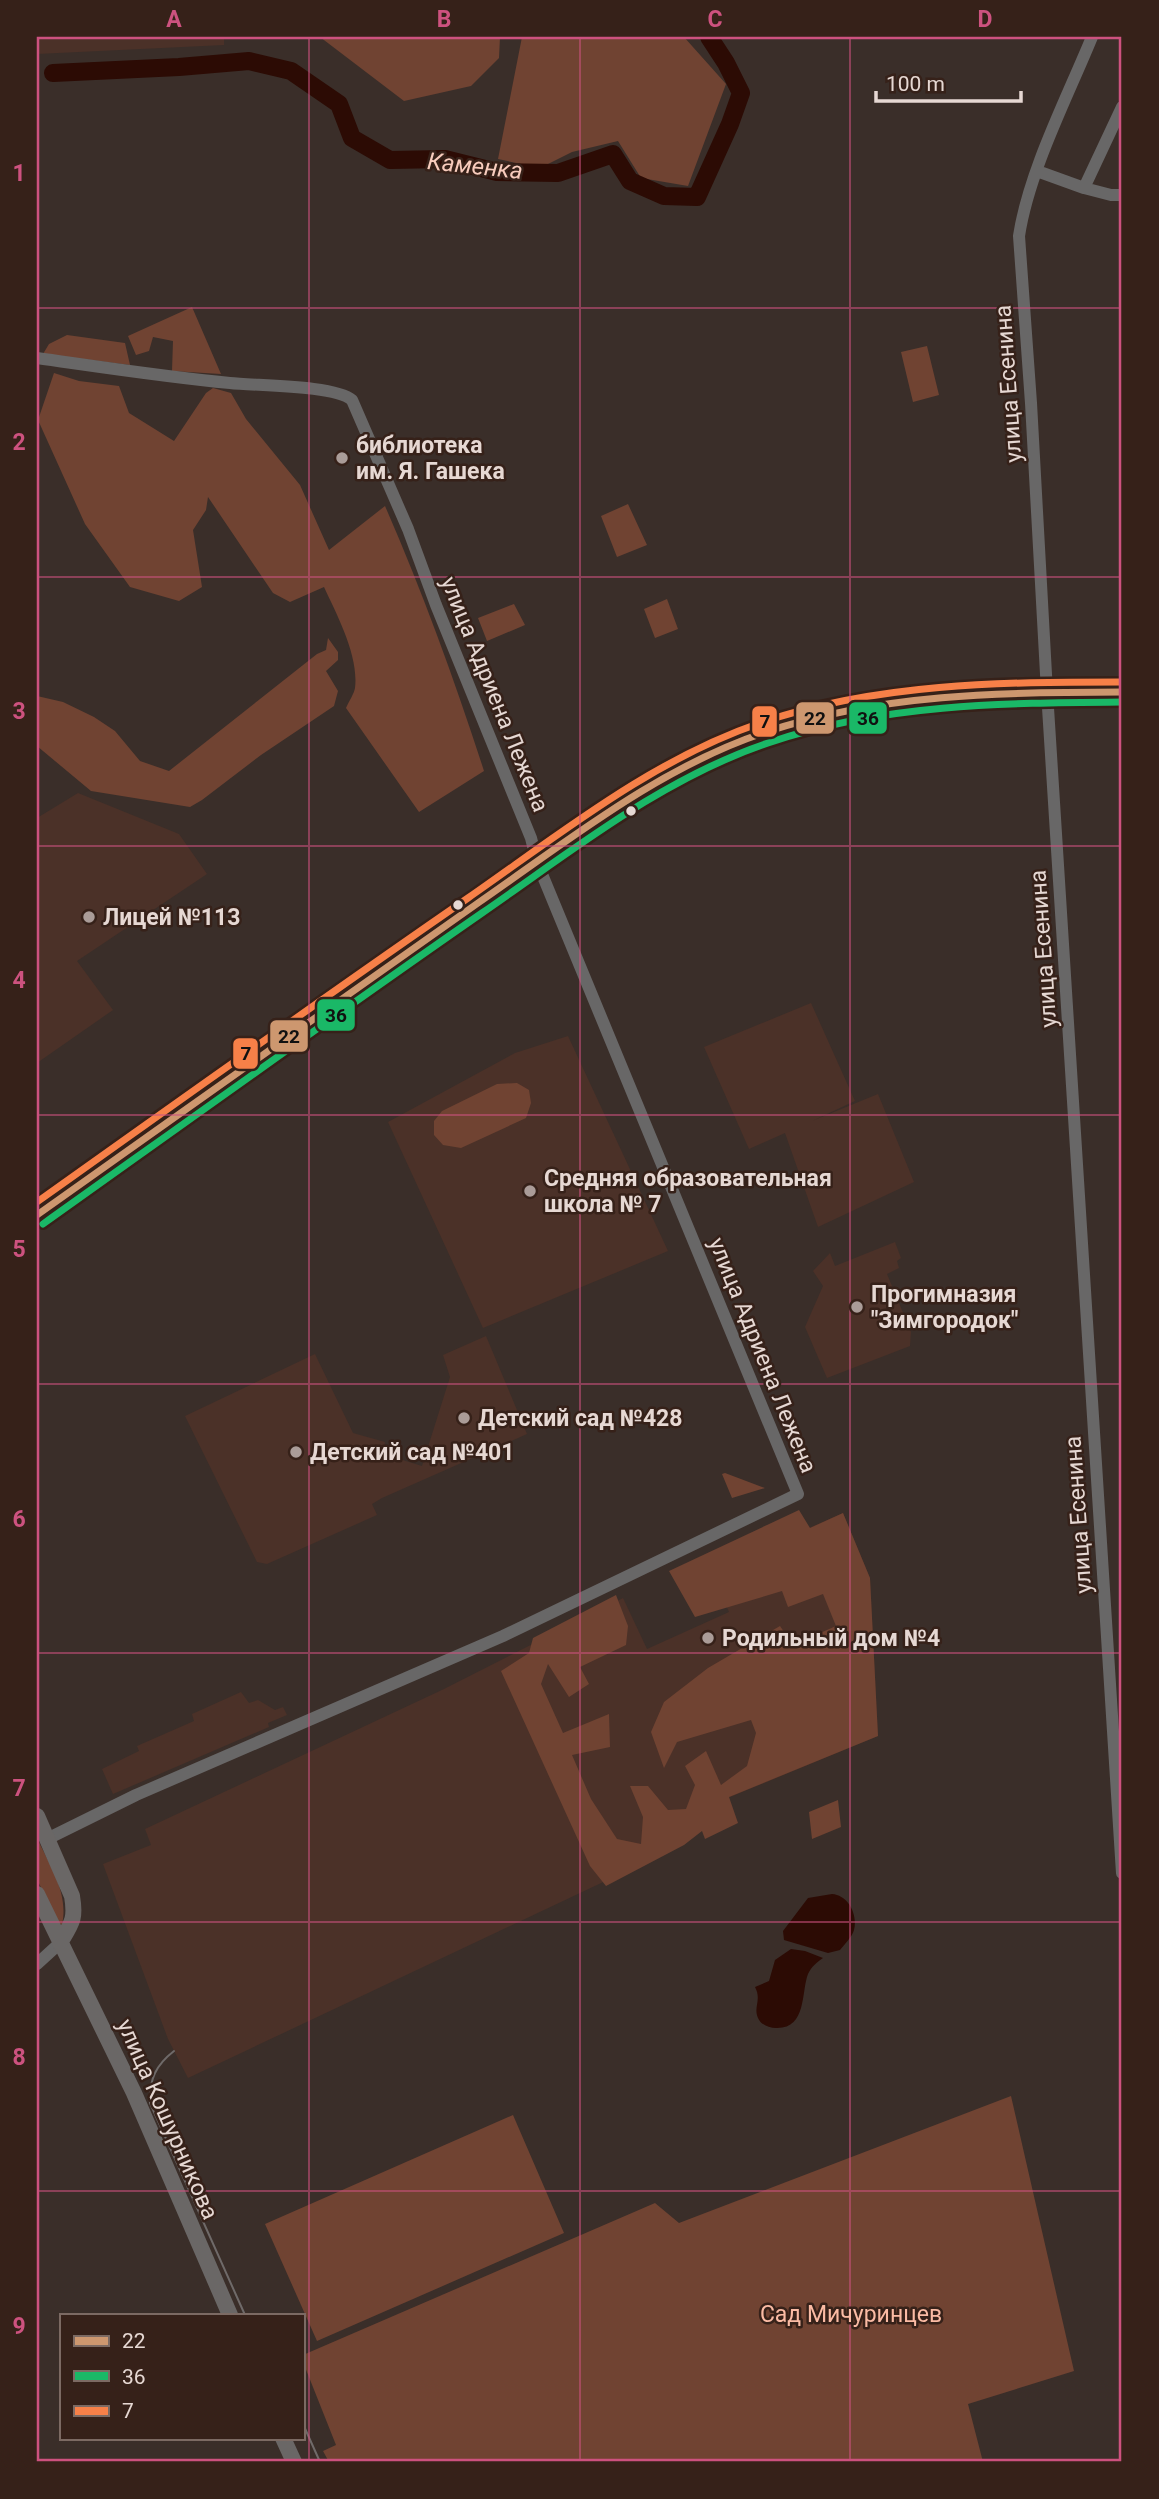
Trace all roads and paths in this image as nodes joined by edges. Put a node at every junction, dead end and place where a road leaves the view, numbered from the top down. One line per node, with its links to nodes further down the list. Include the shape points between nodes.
1 (1092, 37): 3 (street, улица Есенина)
2 (1122, 107): 4 (street)
3 (1037, 171): 4 (street); 7 (street, улица Есенина, via 1019,236)
4 (1084, 188): 5 (street)
5 (1122, 195)
6 (37, 358): 9 (street, улица Адриена Лежена, via 327,391 352,400 408,529)
7 (1047, 692): 8 (main road); 9 (main road, via 885,703 765,733 661,780); 13 (street, улица Есенина)
8 (1122, 692)
9 (537, 862): 10 (main road); 12 (street, улица Адриена Лежена, via 797,1494 503,1636)
10 (37, 1215)
11 (37, 1816): 12 (main road)
12 (47, 1839): 15 (main road, via 74,1908 74,1920)
13 (1122, 1873)
14 (37, 1894): 15 (main road, улица Кошурникова)
15 (60, 1943): 16 (street); 17 (main road, улица Кошурникова, via 134,2093)
16 (37, 1964)
17 (230, 2314)
18 (284, 2440): 19 (main road)
19 (293, 2462)

